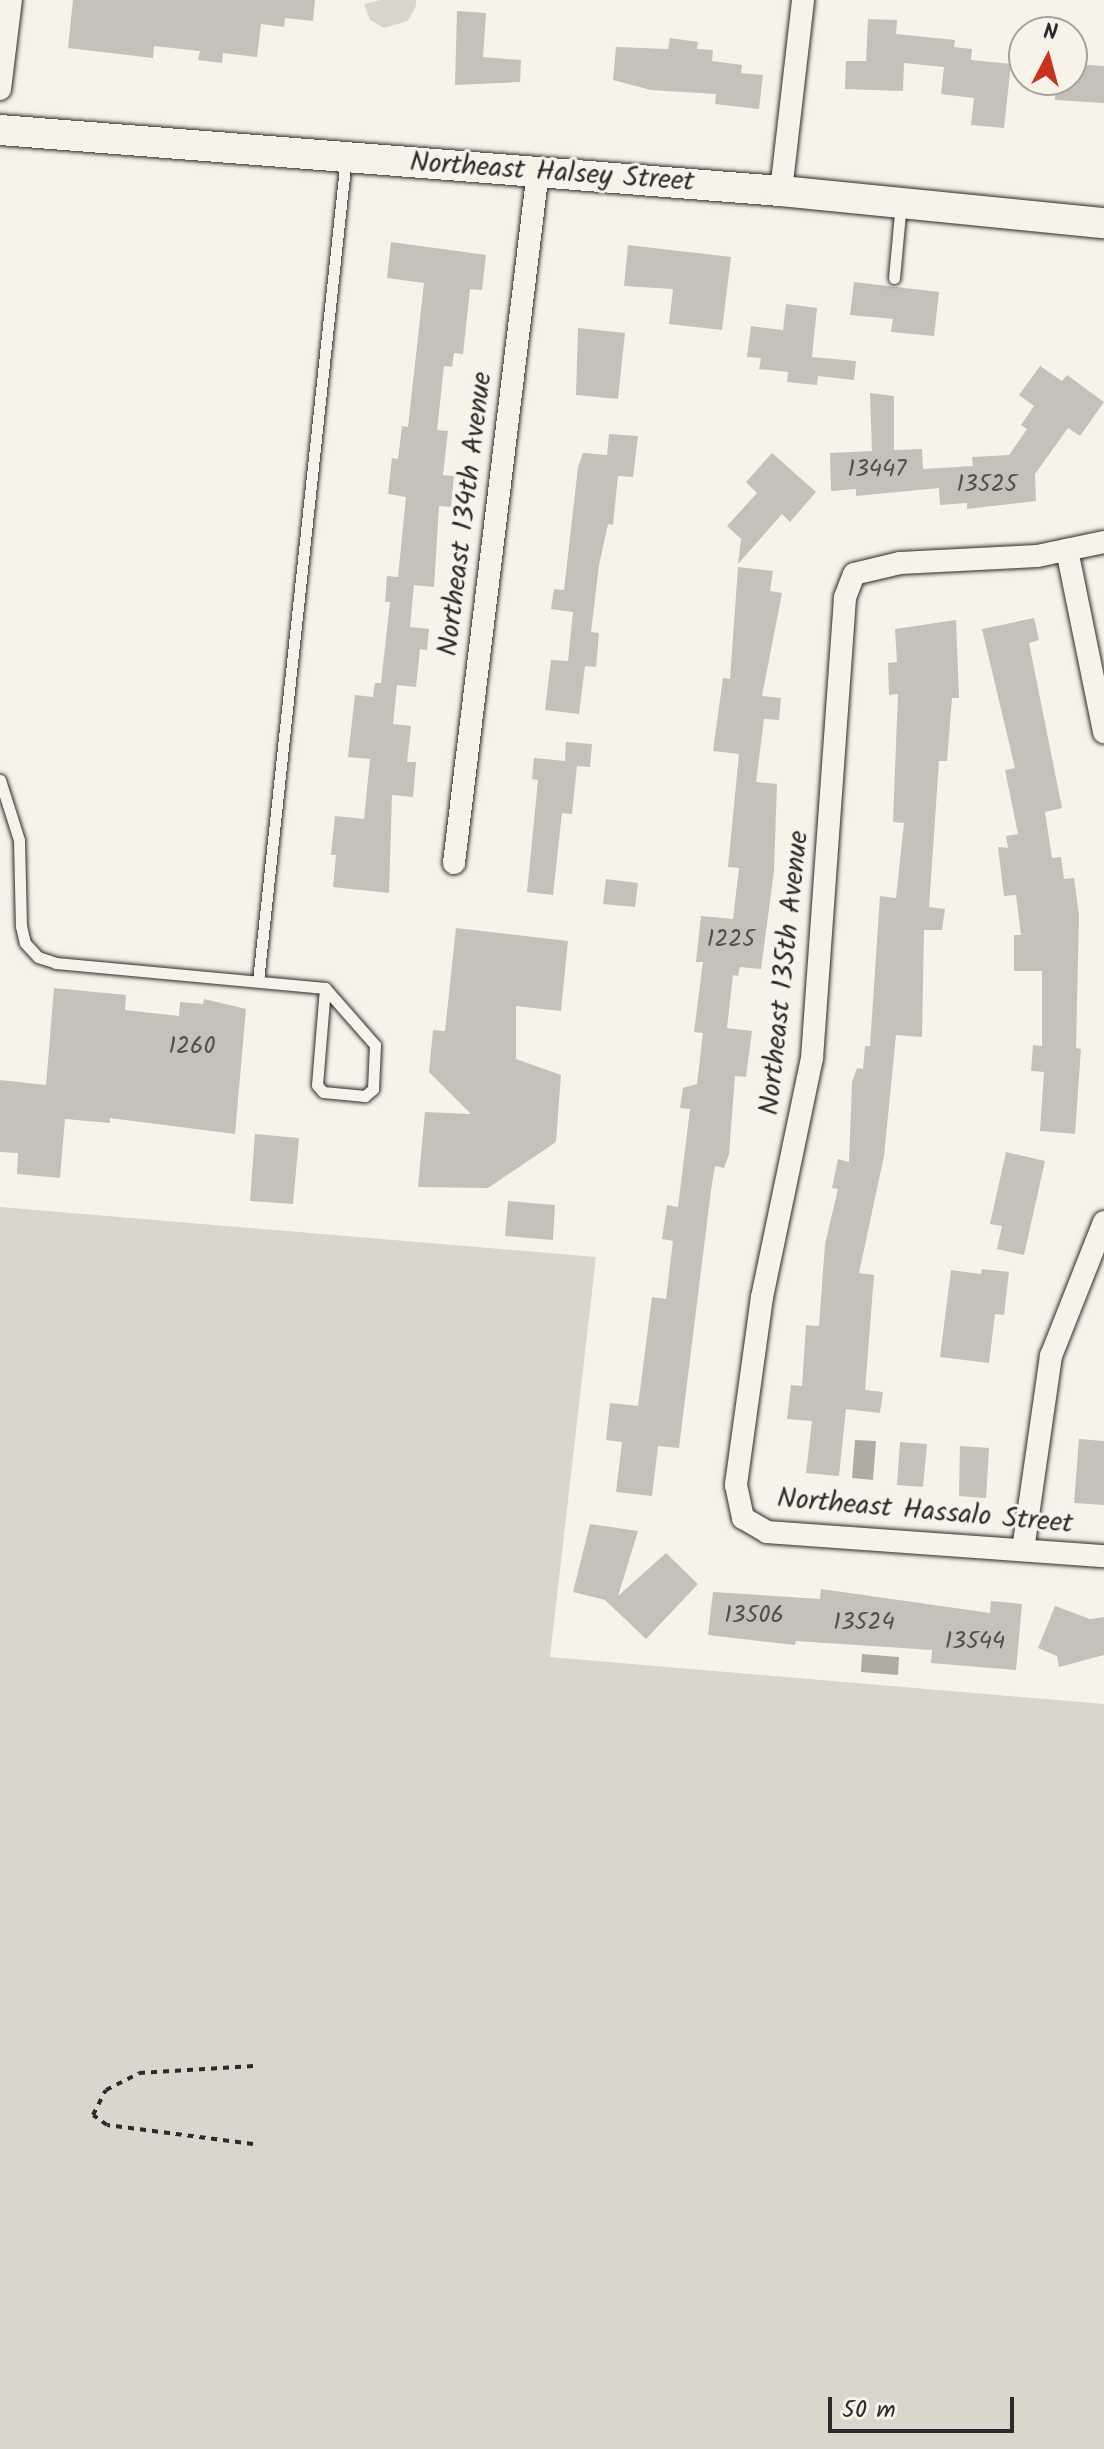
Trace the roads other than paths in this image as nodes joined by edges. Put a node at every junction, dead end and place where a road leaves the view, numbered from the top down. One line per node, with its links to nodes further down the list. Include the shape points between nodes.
1 (11, 0): 3 (street)
2 (803, 0): 7 (street)
3 (0, 89)
4 (0, 130): 5 (main road, Northeast Halsey Street)
5 (346, 158): 6 (main road, Northeast Halsey Street); 16 (lane)
6 (538, 171): 7 (main road, Northeast Halsey Street); 15 (street, Northeast 134th Avenue)
7 (781, 191): 8 (main road, Northeast Halsey Street)
8 (901, 203): 9 (main road, Northeast Halsey Street); 10 (lane)
9 (1104, 223)
10 (894, 278)
11 (1104, 542): 12 (street)
12 (1067, 550): 13 (street); 19 (street, Northeast 135th Avenue, via 900,563 854,574 845,598 812,1058 762,1297 736,1485)
13 (1104, 732)
14 (0, 780): 16 (lane, via 19,840 23,935 38,957 56,963)
15 (454, 863)
16 (258, 981): 17 (lane)
17 (325, 988): 17 (lane, via 375,1045 373,1089 365,1096 323,1092 317,1085)
18 (1104, 1222): 20 (street, via 1051,1356)
19 (743, 1518): 20 (street, Northeast Hassalo Street, via 767,1532)
20 (1023, 1550): 21 (street, Northeast Hassalo Street)
21 (1104, 1556)

